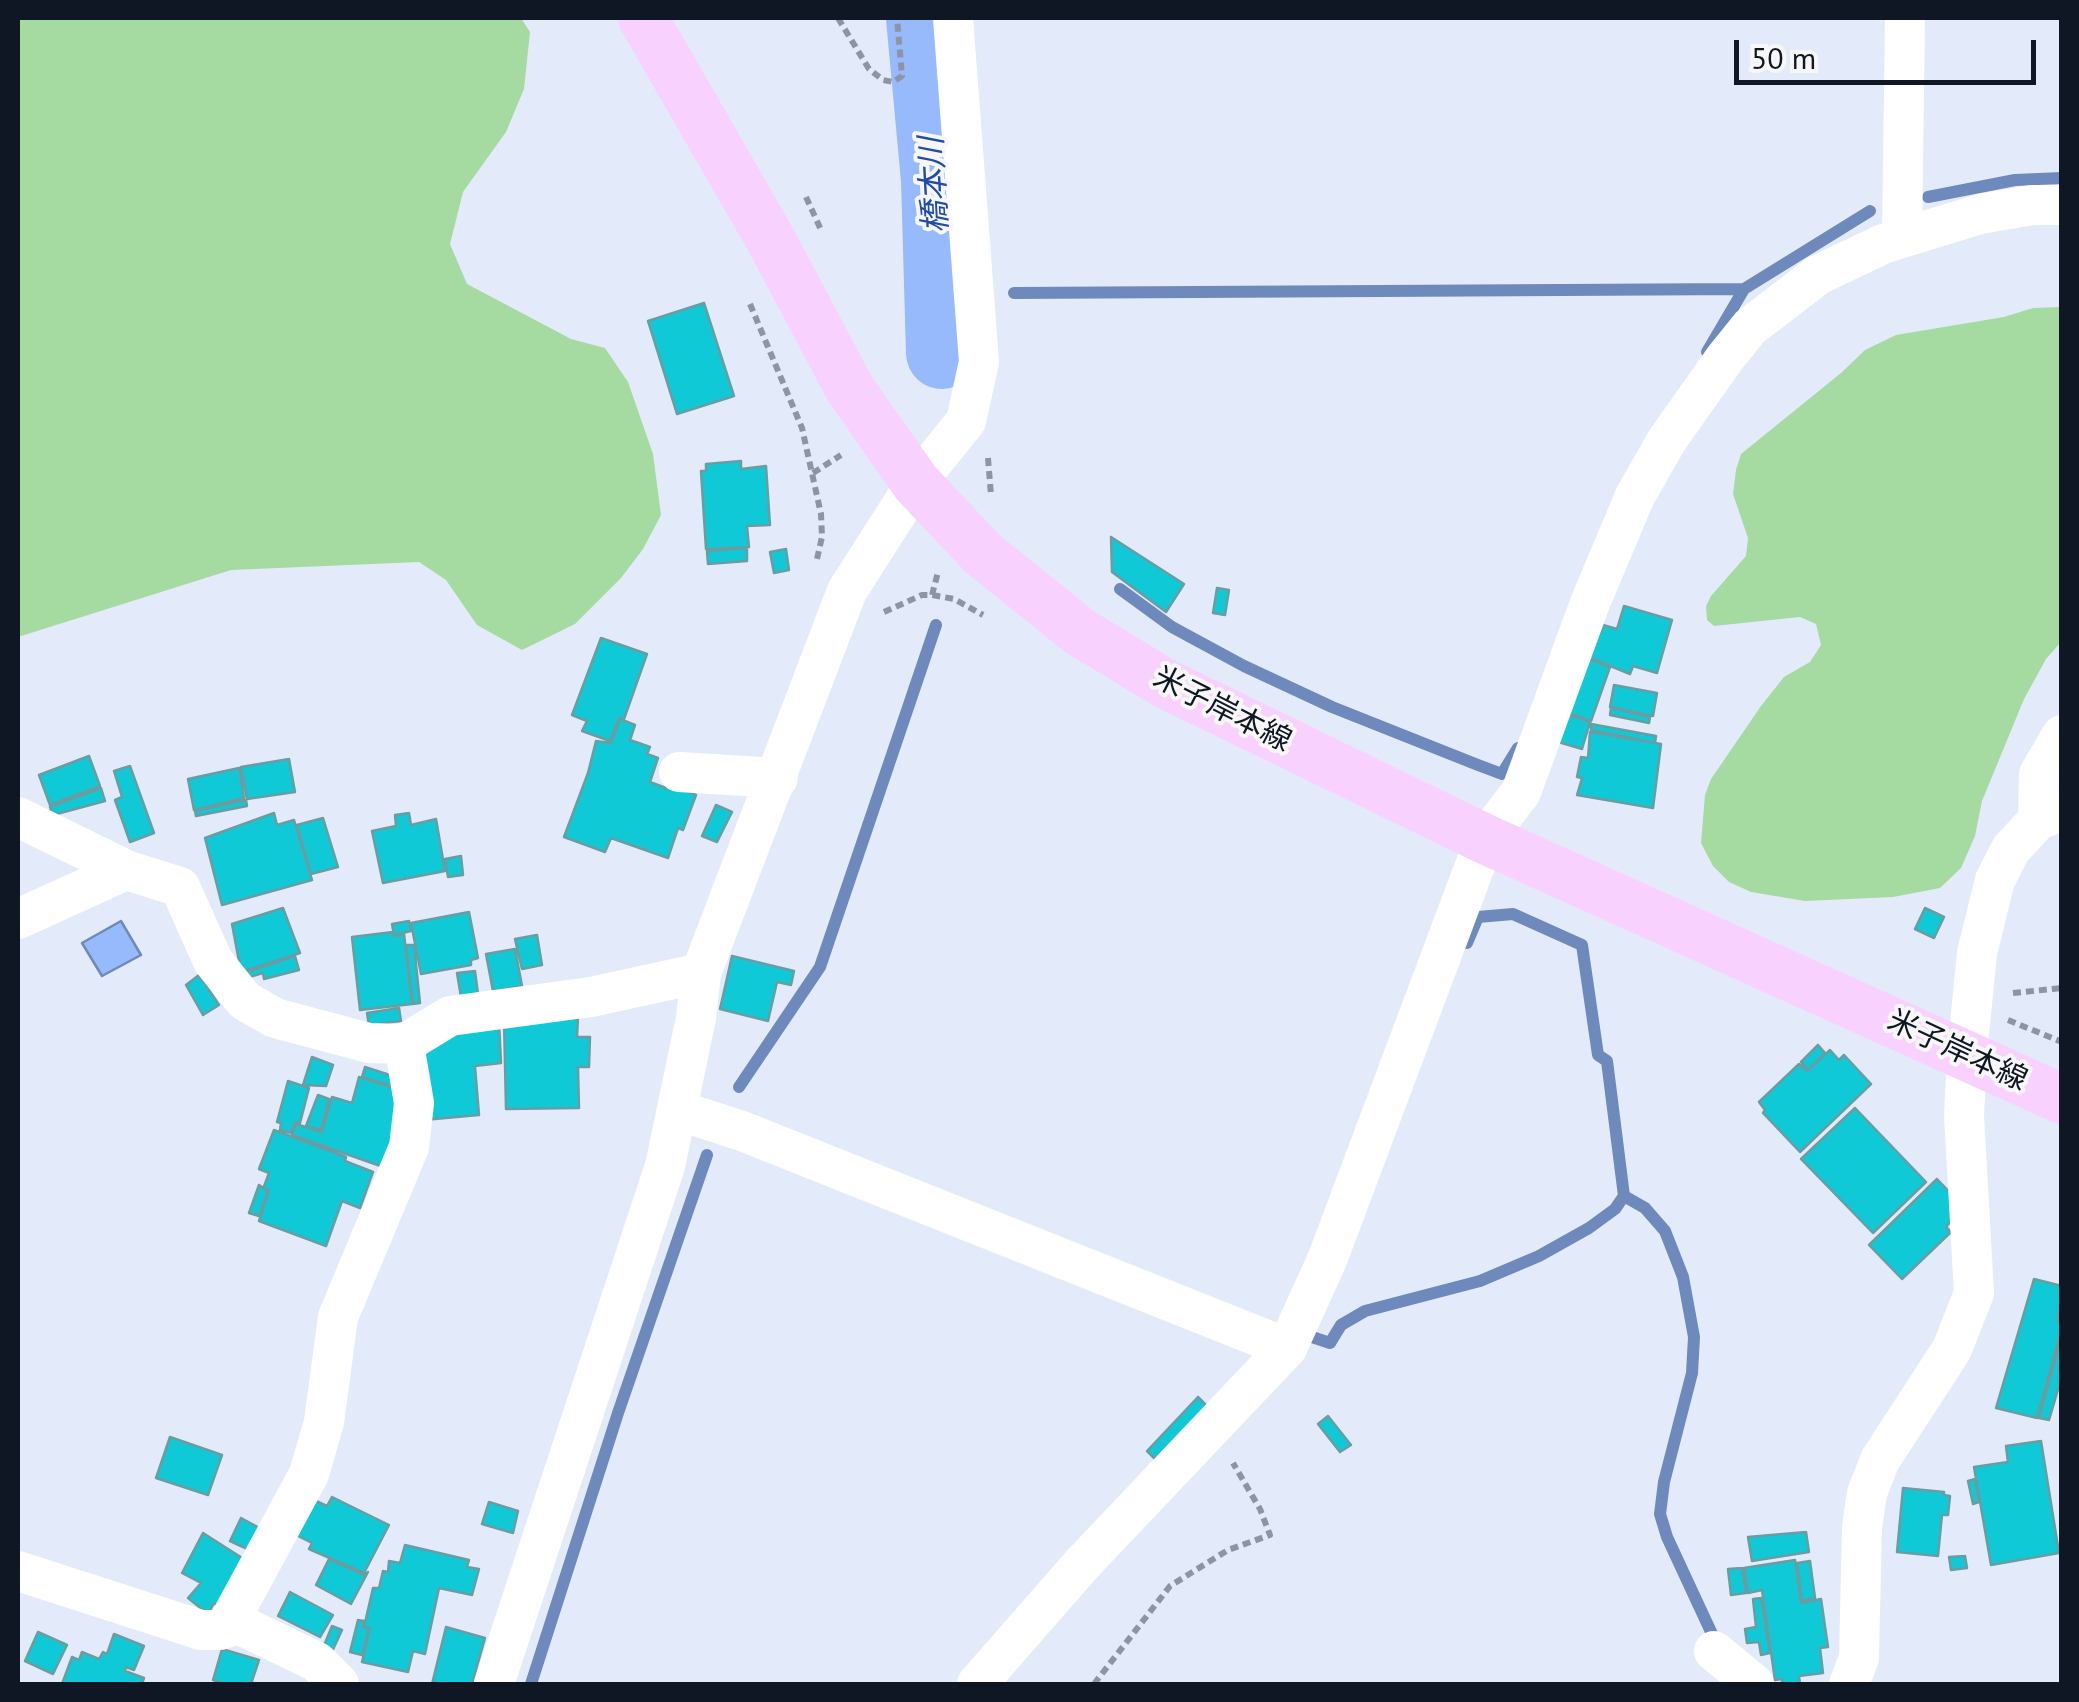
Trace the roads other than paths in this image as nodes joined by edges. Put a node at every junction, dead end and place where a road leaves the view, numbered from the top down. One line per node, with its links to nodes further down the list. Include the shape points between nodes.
1 (643, 18): 6 (main road, 米子岸本線, via 850,390)
2 (954, 18): 6 (street, via 978,362 966,421)
3 (1906, 18): 5 (street)
4 (2062, 205): 5 (street, via 1980,214)
5 (1902, 238): 12 (street, via 1818,275 1750,327 1666,440 1590,603 1521,792)
6 (916, 483): 9 (street, via 848,591); 12 (main road, 米子岸本線, via 983,554 1080,632 1164,683)
7 (2062, 735): 10 (street, via 2039,774)
8 (679, 772): 9 (street)
9 (778, 778): 15 (street)
10 (2050, 816): 17 (street, via 2010,849 1994,880)
11 (18, 817): 13 (street)
12 (1485, 839): 17 (main road, 米子岸本線); 20 (street, via 1327,1260)
13 (126, 870): 14 (street); 16 (street, via 180,887 213,961 245,1001 327,1033)
14 (18, 919)
15 (700, 974): 16 (street, via 450,1016); 19 (street)
16 (404, 1044): 22 (street, via 414,1103 409,1147 338,1317 324,1422 309,1474 230,1620)
17 (1967, 1054): 18 (main road, 米子岸本線); 28 (street, via 1974,1292 1952,1349 1880,1460 1867,1493 1859,1658)
18 (2062, 1099)
19 (677, 1110): 20 (street, via 742,1130); 25 (street, via 666,1166)
20 (1286, 1348): 26 (street)
21 (18, 1572): 22 (street, via 201,1630)
22 (238, 1624): 24 (street, via 318,1662)
23 (1714, 1651): 27 (street)
24 (339, 1684)
25 (494, 1684)
26 (977, 1684)
27 (1754, 1684)
28 (1849, 1684)

